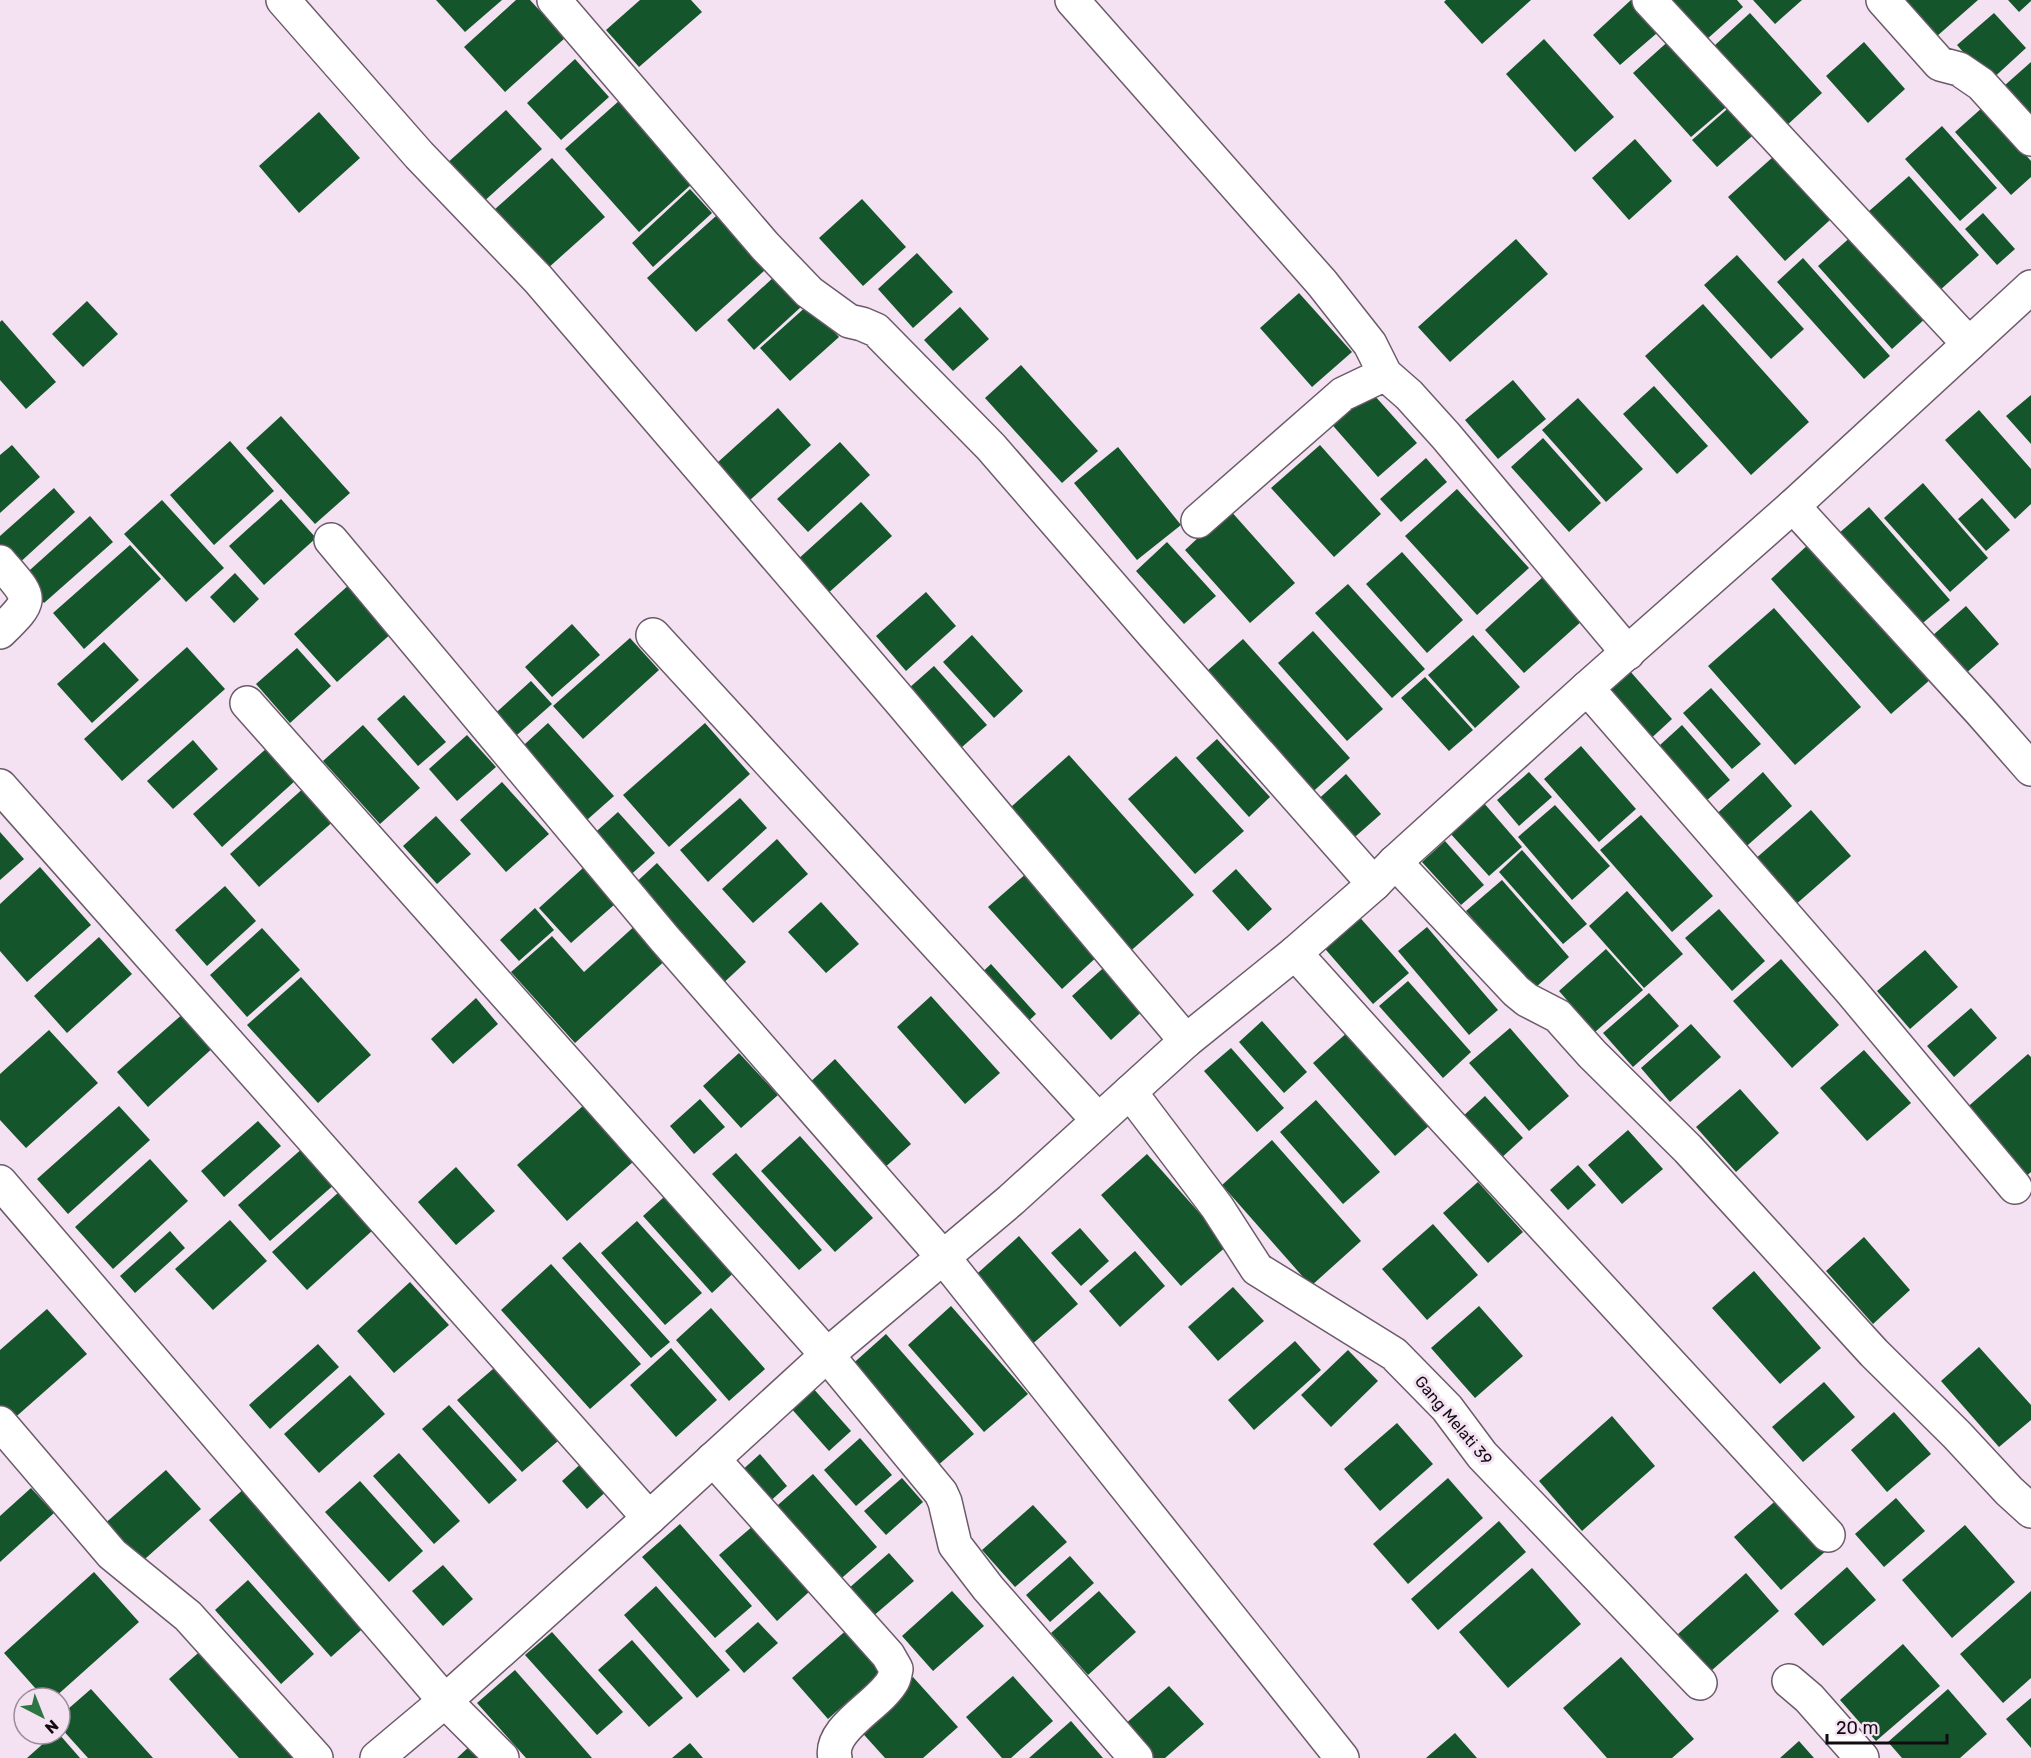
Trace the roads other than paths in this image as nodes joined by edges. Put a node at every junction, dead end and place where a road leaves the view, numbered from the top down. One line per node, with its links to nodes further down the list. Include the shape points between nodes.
1 (283, 0): 23 (street, via 419,155 562,306)
2 (554, 0): 21 (street, via 765,246 809,292 849,321 876,330 991,447 1154,635)
3 (1072, 0): 9 (street, via 1322,283 1370,344)
4 (1648, 0): 8 (street)
5 (1883, 0): 6 (street, via 1940,64 1959,69 1981,84)
6 (2031, 139)
7 (2031, 287): 8 (street)
8 (1969, 344): 10 (street)
9 (1385, 374): 11 (street, via 1343,394); 16 (street, via 1409,394 1446,436)
10 (1793, 506): 16 (street); 19 (street)
11 (1198, 521)
12 (331, 540): 28 (street, via 664,938)
13 (0, 562): 14 (street, via 26,598 21,611)
14 (0, 632)
15 (653, 635): 25 (street)
16 (1628, 653): 17 (street)
17 (1587, 688): 21 (street); 27 (street, via 1851,991)
18 (247, 703): 29 (street)
19 (2031, 769)
20 (0, 786): 33 (street)
21 (1385, 873): 22 (street); 32 (street, via 1516,991 1558,1017 1688,1149 1874,1353)
22 (1295, 953): 23 (street); 34 (street)
23 (1186, 1041): 24 (street)
24 (1130, 1092): 25 (street); 36 (street, Gang Melati 39, via 1217,1207 1257,1269 1405,1363 1447,1408 1482,1455)
25 (1098, 1120): 28 (street)
26 (0, 1182): 37 (street)
27 (2015, 1187)
28 (943, 1257): 29 (street); 43 (street)
29 (827, 1355): 31 (street); 42 (street, via 941,1493 955,1545)
30 (0, 1423): 38 (street, via 112,1554 188,1616)
31 (713, 1458): 33 (street); 41 (street, via 888,1655 896,1669 894,1680 884,1693 837,1739)
32 (2031, 1510)
33 (649, 1518): 37 (street)
34 (1828, 1535)
35 (1789, 1681): 44 (street)
36 (1700, 1683)
37 (445, 1701): 39 (street); 40 (street)
38 (316, 1758)
39 (377, 1758)
40 (502, 1758)
41 (835, 1758)
42 (1136, 1758)
43 (1342, 1758)
44 (1862, 1758)

